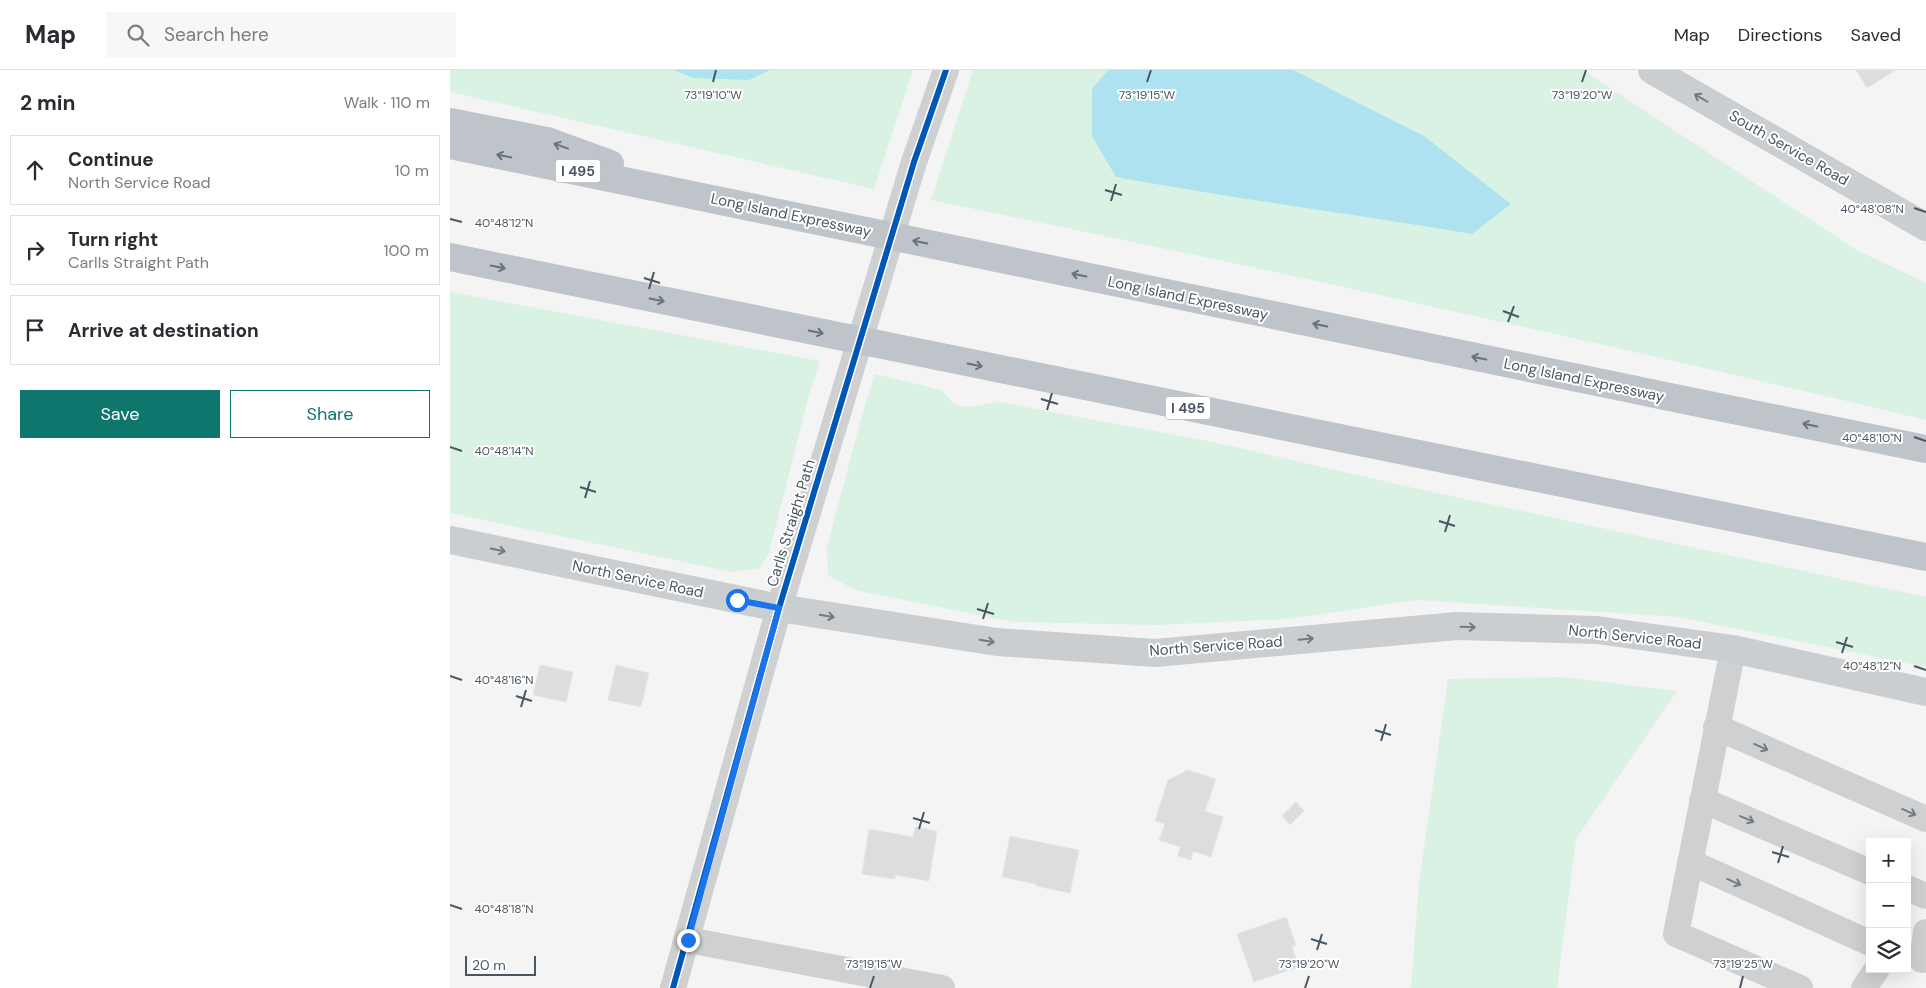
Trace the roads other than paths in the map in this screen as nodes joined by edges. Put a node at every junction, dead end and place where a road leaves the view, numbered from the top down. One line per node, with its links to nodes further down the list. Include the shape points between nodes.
1 (946, 70): 11 (street, Carlls Straight Path, via 914,162)
2 (1652, 70): 6 (main road, South Service Road, one-way to 2)
3 (450, 122): 5 (highway, one-way to 3, via 547,141)
4 (450, 145): 5 (highway, Long Island Expressway / I 495, one-way to 4)
5 (706, 198): 8 (highway, Long Island Expressway / I 495, one-way to 5)
6 (1924, 220)
7 (450, 257): 10 (highway, I 495, one-way to 10)
8 (1926, 449)
9 (450, 540): 11 (main road, North Service Road, one-way to 11)
10 (1926, 557)
11 (779, 608): 12 (main road, North Service Road, one-way to 12, via 996,642 1155,653 1457,626 1597,630); 22 (street, Carlls Straight Path)
12 (1733, 649): 13 (main road, North Service Road); 14 (street)
13 (1926, 692)
14 (1716, 727): 15 (street); 16 (street, one-way to 16)
15 (1702, 800): 17 (street); 18 (street, one-way to 18)
16 (1926, 819)
17 (1690, 862): 23 (street, one-way to 23); 28 (street, via 1676,934)
18 (1866, 870)
19 (1911, 890): 20 (street)
20 (1926, 896)
21 (1926, 932): 24 (street)
22 (688, 940): 26 (street, Carlls Straight Path); 27 (street)
23 (1866, 941)
24 (1918, 959)
25 (1874, 973): 29 (street)
26 (673, 988)
27 (942, 988)
28 (1800, 988)
29 (1864, 988)

